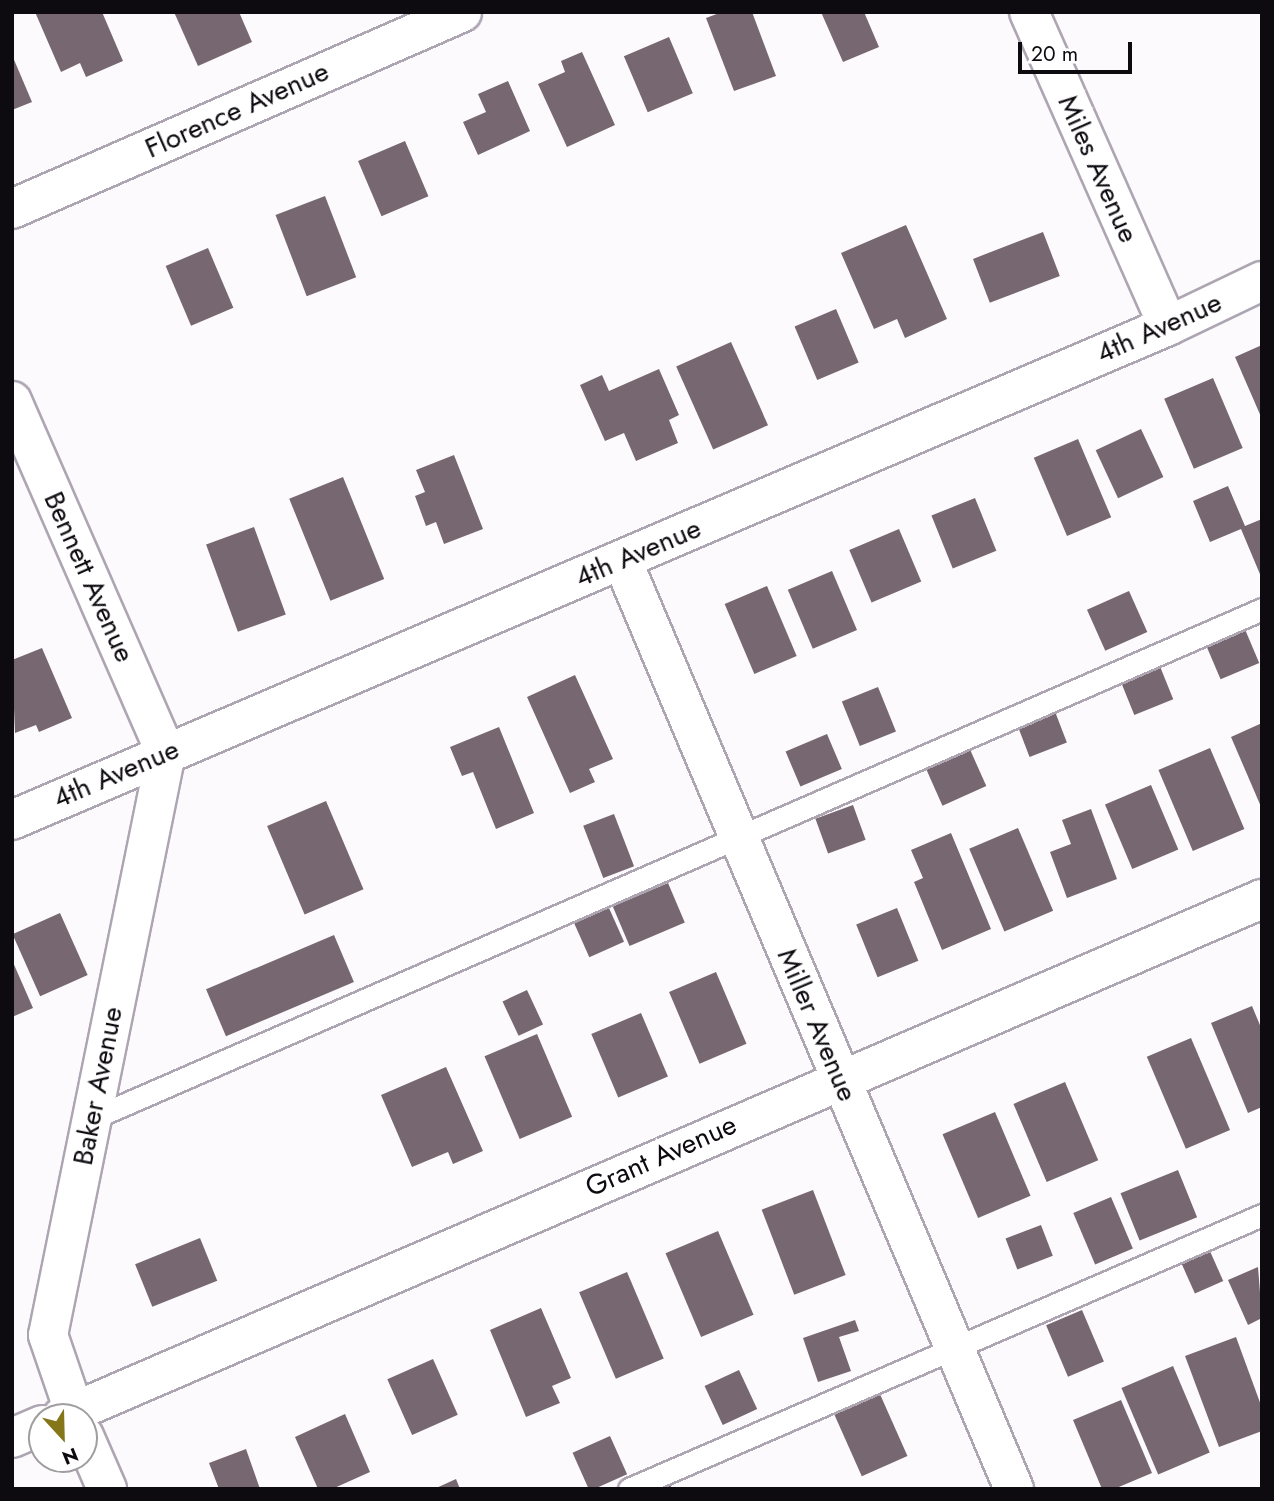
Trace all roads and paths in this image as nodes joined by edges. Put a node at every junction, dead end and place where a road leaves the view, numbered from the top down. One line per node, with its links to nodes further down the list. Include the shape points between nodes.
1 (462, 12): 3 (street, Florence Avenue)
2 (1029, 12): 5 (street, Miles Avenue)
3 (12, 209)
4 (1262, 281): 5 (street, 4th Avenue)
5 (1168, 326): 7 (street, 4th Avenue)
6 (12, 401): 9 (street, Bennett Avenue)
7 (622, 560): 9 (street, 4th Avenue); 11 (street, Miller Avenue)
8 (1262, 609): 11 (lane)
9 (166, 753): 10 (street, 4th Avenue); 14 (street, Baker Avenue)
10 (12, 820)
11 (737, 835): 13 (street, Miller Avenue); 14 (lane)
12 (1262, 899): 13 (street, Grant Avenue)
13 (839, 1078): 16 (street, Miller Avenue); 18 (street, Grant Avenue)
14 (92, 1119): 17 (street, Baker Avenue, via 48,1335)
15 (1262, 1215): 16 (lane)
16 (954, 1347): 21 (lane); 22 (street, Miller Avenue)
17 (63, 1403)
18 (98, 1407)
19 (98, 1473): 20 (street, Baker Avenue)
20 (107, 1489)
21 (629, 1489)
22 (1014, 1489)

